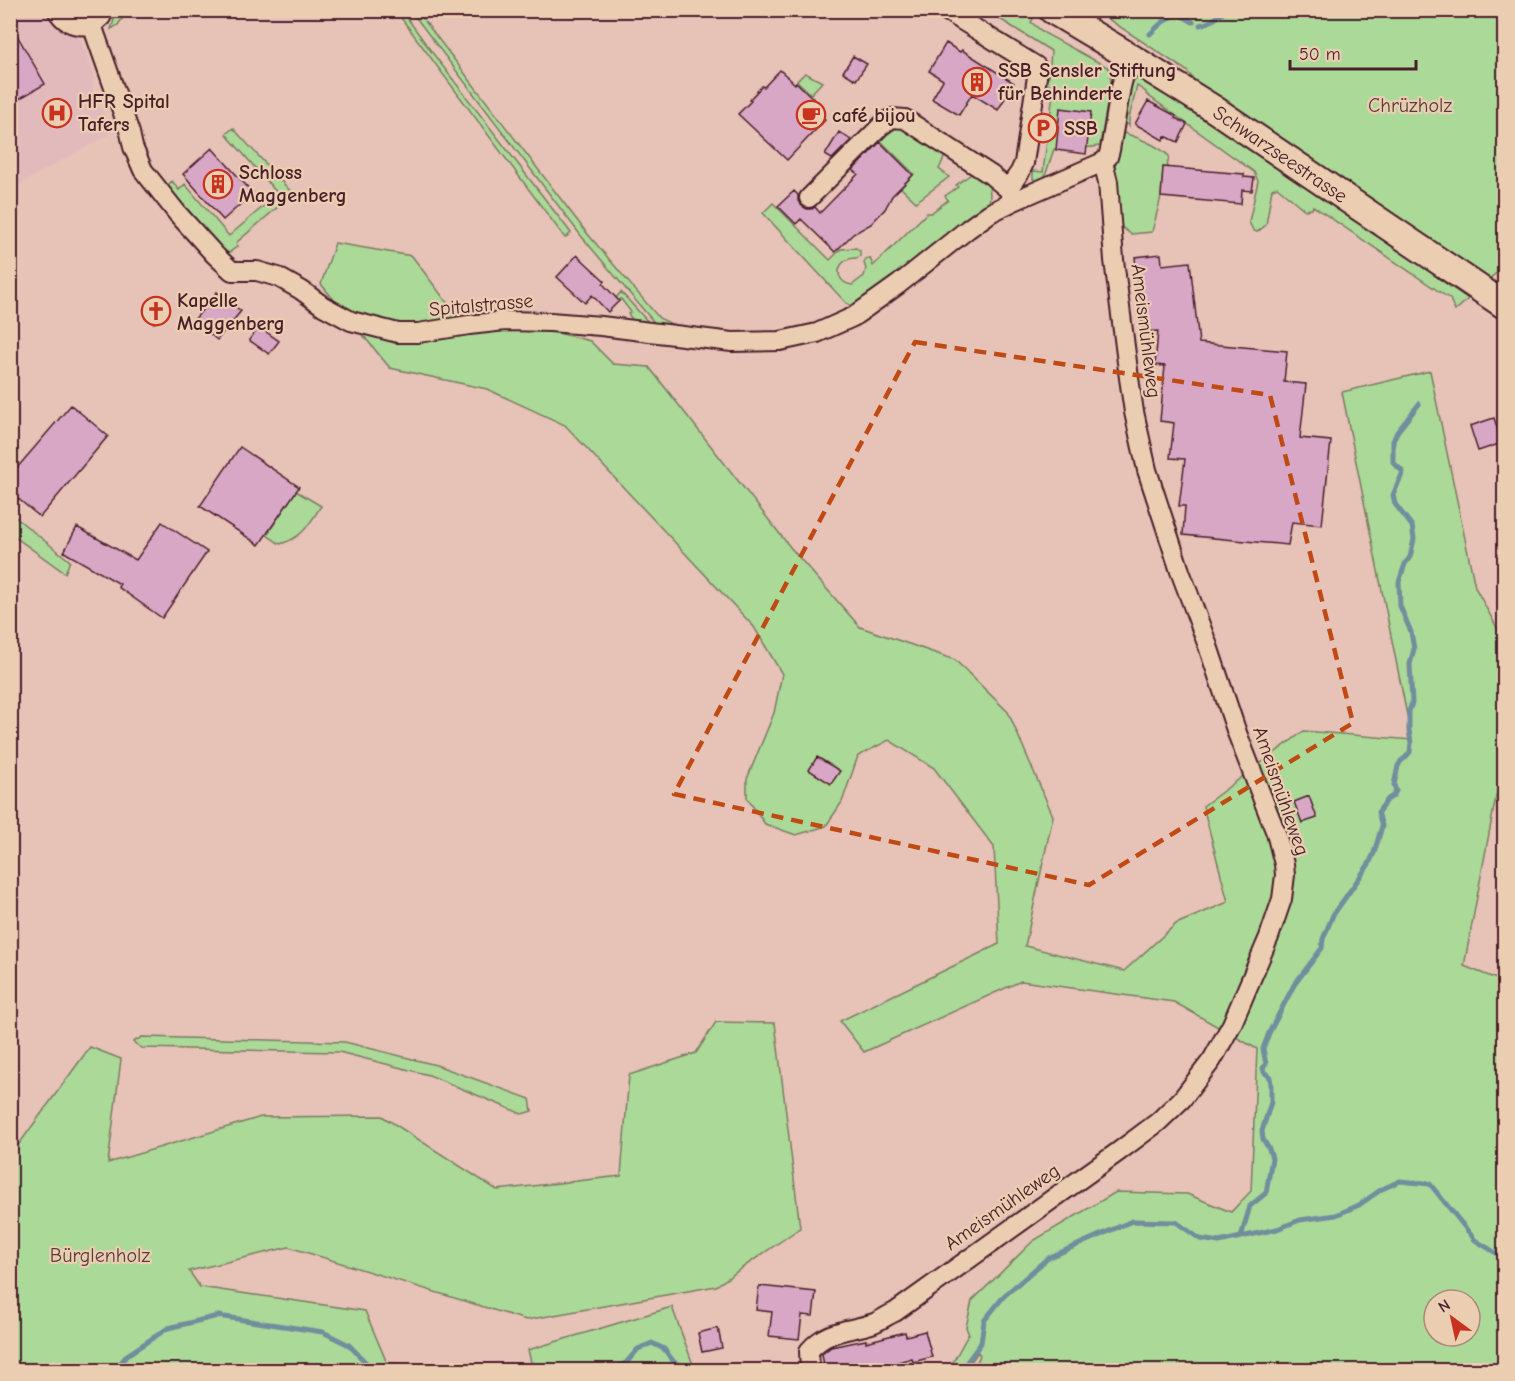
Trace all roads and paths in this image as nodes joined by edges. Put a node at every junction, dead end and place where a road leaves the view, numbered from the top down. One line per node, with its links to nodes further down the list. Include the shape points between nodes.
1 (57, 10): 5 (street, via 72,24)
2 (105, 10): 5 (street)
3 (945, 10): 8 (street, via 1038,70 1024,163)
4 (1052, 10): 6 (main road, Schwarzseestrasse)
5 (92, 25): 8 (street, Spitalstrasse, via 143,170 215,255 232,271 257,271 278,277 351,321 398,333 505,321 550,322 732,342 799,338 853,317)
6 (1133, 58): 7 (street, via 1124,75 1110,150); 10 (main road, Schwarzseestrasse)
7 (1103, 162): 8 (street, Spitalstrasse); 11 (street, Ameismühleweg, via 1129,378 1146,470 1237,733 1276,833 1285,875 1282,899 1232,1024 1202,1075 1176,1105 1118,1152 896,1312 816,1342 809,1351)
8 (1011, 195): 9 (street, via 976,165 904,119 892,118)
9 (809, 198)
10 (1504, 305)
11 (810, 1371)

